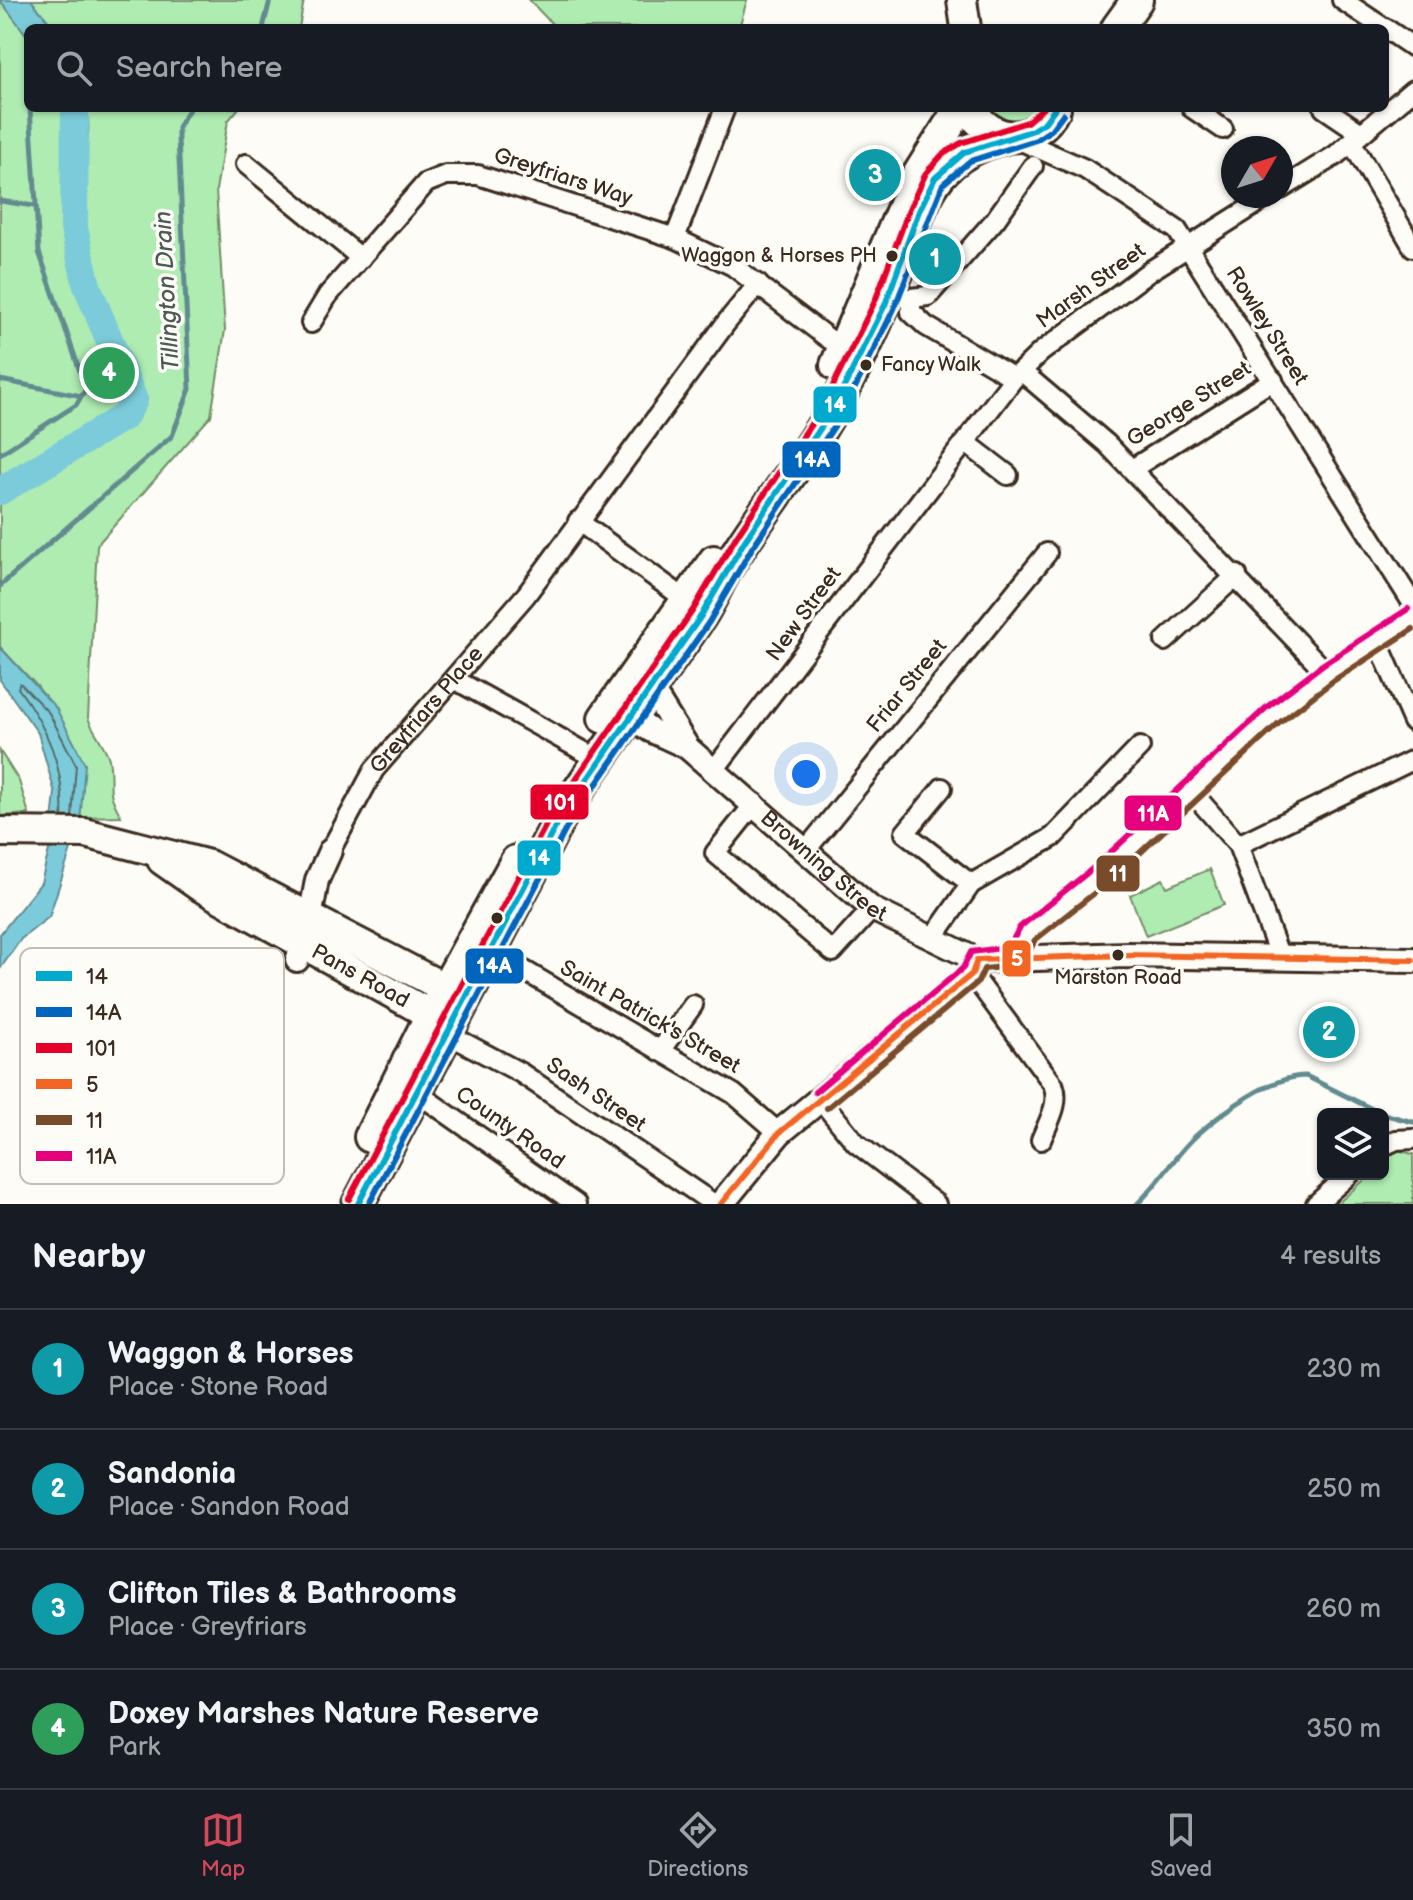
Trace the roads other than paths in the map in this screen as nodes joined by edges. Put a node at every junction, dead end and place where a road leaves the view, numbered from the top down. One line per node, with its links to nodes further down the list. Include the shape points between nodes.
1 (1137, 0): 3 (highway)
2 (1342, 0): 4 (street)
3 (1120, 24)
4 (1379, 24)
5 (1389, 31): 6 (street)
6 (1413, 47)
7 (1413, 90): 8 (street)
8 (1389, 111)
9 (723, 112): 23 (street)
10 (957, 112): 31 (highway, via 914,181)
11 (973, 112): 17 (highway, via 983,125)
12 (1052, 112): 17 (highway, via 1035,131)
13 (1198, 112): 16 (street)
14 (1328, 112): 18 (street)
15 (1387, 112): 18 (street)
16 (1223, 129)
17 (1011, 138): 24 (street, Rowley Street, via 1085,169 1177,230); 27 (highway, via 983,143 937,175)
18 (1357, 138): 21 (street); 25 (street)
19 (246, 164): 26 (street)
20 (1033, 166): 29 (street, via 995,220 928,296)
21 (1293, 181)
22 (1249, 208): 24 (street, Marsh Street)
23 (675, 238): 26 (street, Greyfriars Way, via 478,175 446,175 417,193); 28 (street, Greyfriars Way)
24 (1189, 245): 32 (street, Marsh Street); 33 (street, Rowley Street)
25 (1413, 247)
26 (361, 258): 30 (street, Greyfriars Way)
27 (900, 267): 29 (street, via 901,295); 31 (highway, via 859,340); 48 (highway, via 864,352 830,414)
28 (758, 284): 31 (street, via 829,339); 38 (street, Greyfriars Place)
29 (911, 298): 32 (street, via 911,312 926,326)
30 (311, 323)
31 (845, 345): 41 (highway, via 810,422)
32 (1018, 374): 34 (street, Marsh Street); 35 (street)
33 (1273, 380): 35 (street, George Street); 42 (street, Rowley Street)
34 (965, 442): 36 (street); 37 (street, Marsh Street)
35 (1132, 469): 40 (street)
36 (1008, 475)
37 (930, 486): 55 (street, New Street)
38 (578, 521): 41 (street); 47 (street, Greyfriars Place, via 526,595)
39 (1047, 553): 62 (street, Friar Street)
40 (1237, 575): 45 (street); 46 (street)
41 (685, 599): 49 (highway)
42 (1413, 604)
43 (1413, 617): 44 (street)
44 (1377, 640): 46 (street); 50 (street)
45 (1165, 641)
46 (1327, 673): 57 (street, via 1273,715)
47 (454, 679): 53 (street); 63 (street, Greyfriars Place, via 374,770)
48 (655, 680): 49 (highway); 52 (street, Browning Street)
49 (621, 709): 52 (street, Browning Street); 53 (highway); 68 (highway)
50 (1413, 722)
51 (1140, 747): 64 (street, via 1053,837)
52 (688, 748): 55 (street, Browning Street)
53 (583, 751): 74 (highway)
54 (1413, 760): 60 (street)
55 (714, 770): 58 (street, Browning Street)
56 (942, 788): 64 (street, via 905,833)
57 (1192, 792): 60 (street); 70 (street, via 1027,934)
58 (755, 803): 62 (street, Browning Street); 65 (street, via 715,853 833,952)
59 (0, 832): 61 (main road, Pans Road, via 85,833)
60 (1238, 845): 71 (street)
61 (147, 850): 66 (main road, Pans Road, via 209,865); 69 (main road, Pans Road)
62 (806, 850): 65 (street, Browning Street)
63 (330, 851): 66 (street, Greyfriars Place, via 317,880)
64 (971, 884): 67 (street)
65 (872, 909): 67 (street, Browning Street)
66 (313, 918): 69 (street, Greyfriars Place); 74 (main road, Pans Road)
67 (933, 938): 73 (street, Browning Street)
68 (491, 951): 74 (highway); 77 (street, Saint Patrick's Street)
69 (301, 953): 76 (main road, Pans Road)
70 (1016, 957): 71 (main road); 73 (main road)
71 (1281, 960): 72 (main road)
72 (1413, 960)
73 (974, 967): 79 (main road); 82 (street, via 1057,1094)
74 (455, 993): 76 (highway)
75 (693, 1005): 77 (street)
76 (440, 1023): 78 (highway); 85 (highway, via 376,1121); 88 (street, Sash Street)
77 (660, 1051): 80 (street, Saint Patrick's Street, via 734,1094)
78 (416, 1092): 86 (highway); 87 (street, County Road)
79 (821, 1100): 80 (main road); 90 (street, via 856,1143)
80 (779, 1133): 89 (main road)
81 (1413, 1139): 83 (street)
82 (1041, 1140)
83 (1389, 1143)
84 (1343, 1180): 91 (street)
85 (342, 1204)
86 (358, 1204)
87 (576, 1204)
88 (714, 1204)
89 (721, 1204)
90 (936, 1204)
91 (1316, 1204)

